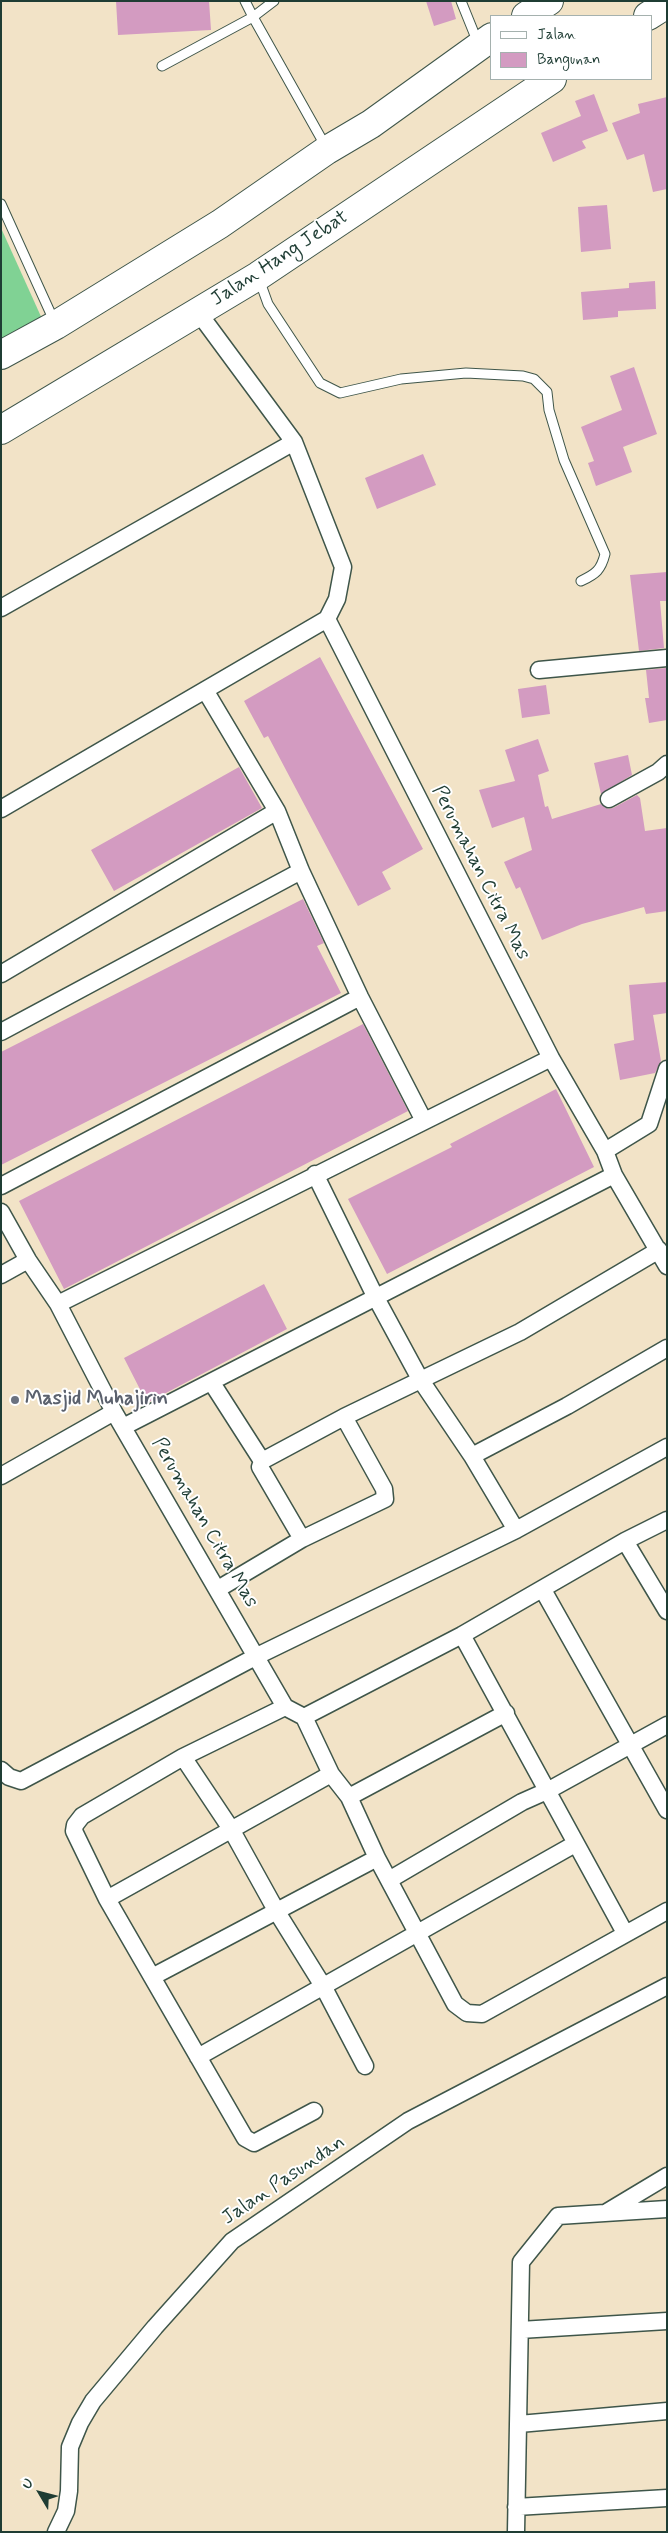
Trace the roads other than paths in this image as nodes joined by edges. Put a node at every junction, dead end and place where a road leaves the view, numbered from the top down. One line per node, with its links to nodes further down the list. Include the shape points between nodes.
1 (246, 1): 6 (lane)
2 (274, 1): 6 (lane)
3 (461, 1): 7 (lane)
4 (550, 1): 5 (highway)
5 (528, 15)
6 (253, 17): 8 (lane); 10 (lane)
7 (486, 41): 10 (highway, via 371,124)
8 (162, 66)
9 (551, 80): 12 (highway, Jalan Hang Jebat)
10 (327, 150): 14 (highway, via 220,224)
11 (1, 204): 14 (lane)
12 (258, 276): 13 (highway, Jalan Hang Jebat); 18 (lane, via 268,304 320,383 328,389 340,393 401,379 466,373 523,376 542,385 547,392 564,460 605,554 596,574)
13 (198, 312): 16 (highway, Jalan Hang Jebat); 17 (street)
14 (56, 325): 15 (highway)
15 (1, 355)
16 (1, 430)
17 (294, 442): 19 (street); 20 (street, via 343,567 337,599)
18 (581, 581)
19 (1, 608)
20 (327, 619): 23 (street); 32 (street, Perumahan Citra Mas)
21 (667, 658): 22 (street)
22 (540, 670)
23 (206, 690): 26 (street); 27 (street)
24 (667, 764): 25 (street)
25 (609, 799)
26 (1, 809)
27 (277, 811): 28 (street); 29 (street)
28 (301, 871): 30 (street); 31 (street)
29 (1, 974)
30 (360, 997): 34 (street); 38 (street)
31 (1, 1032)
32 (551, 1058): 34 (street); 35 (street, Perumahan Citra Mas)
33 (667, 1069): 35 (street, via 649,1124)
34 (424, 1121): 36 (street)
35 (605, 1151): 37 (street, Perumahan Citra Mas)
36 (315, 1174): 44 (street); 45 (street)
37 (614, 1175): 40 (street, Perumahan Citra Mas); 44 (street)
38 (1, 1186)
39 (1, 1212): 41 (street, Perumahan Citra Mas)
40 (659, 1250): 42 (street, Perumahan Citra Mas); 47 (street, via 520,1332)
41 (28, 1260): 43 (street); 45 (street, Perumahan Citra Mas)
42 (667, 1266)
43 (1, 1275)
44 (375, 1296): 47 (street); 48 (street)
45 (58, 1304): 49 (street, Perumahan Citra Mas)
46 (667, 1348): 53 (street)
47 (420, 1379): 50 (street); 53 (street)
48 (212, 1383): 51 (street); 54 (street)
49 (114, 1412): 51 (street, Perumahan Citra Mas); 55 (street)
50 (344, 1417): 54 (street); 58 (street, via 384,1489 385,1500)
51 (123, 1427): 60 (street, Perumahan Citra Mas)
52 (667, 1447): 57 (street)
53 (472, 1456): 57 (street)
54 (262, 1461): 58 (street, via 260,1467)
55 (1, 1476)
56 (667, 1520): 59 (street)
57 (516, 1530): 64 (street)
58 (302, 1539): 60 (street)
59 (624, 1541): 61 (street); 62 (street)
60 (218, 1589): 64 (street, Perumahan Citra Mas)
61 (543, 1590): 63 (street); 69 (street)
62 (667, 1611)
63 (462, 1635): 66 (street); 67 (street)
64 (257, 1656): 65 (street, Perumahan Citra Mas); 71 (street, via 21,1781)
65 (285, 1707): 67 (street); 70 (street)
66 (506, 1713): 73 (street); 74 (street)
67 (304, 1717): 72 (street)
68 (667, 1725): 69 (street)
69 (631, 1746): 73 (street); 75 (street)
70 (183, 1757): 76 (street); 80 (street, via 82,1816 75,1824 75,1836)
71 (1, 1770)
72 (331, 1774): 74 (street); 76 (street)
73 (549, 1790): 77 (street); 79 (street, via 522,1802)
74 (349, 1797): 78 (street)
75 (667, 1810)
76 (231, 1829): 80 (street); 82 (street)
77 (575, 1844): 83 (street); 84 (street)
78 (377, 1858): 79 (street); 82 (street)
79 (389, 1880): 83 (street)
80 (107, 1899): 85 (street)
81 (667, 1911): 84 (street)
82 (277, 1912): 85 (street); 86 (street)
83 (417, 1933): 84 (street, via 455,2004 467,2013 482,2014); 86 (street)
84 (625, 1933)
85 (152, 1977): 88 (street)
86 (323, 1986): 88 (street); 89 (street)
87 (667, 1986): 100 (street, Jalan Pasundan, via 408,2121 232,2241 93,2401 70,2446 66,2511)
88 (198, 2057): 90 (street, via 237,2127 245,2138 254,2143)
89 (365, 2066)
90 (314, 2111)
91 (667, 2176): 93 (street)
92 (667, 2209): 93 (street)
93 (605, 2213): 95 (street, via 558,2216 522,2262)
94 (667, 2321): 95 (street)
95 (520, 2330): 97 (street)
96 (667, 2411): 97 (street)
97 (519, 2424): 99 (street)
98 (667, 2498): 99 (street)
99 (516, 2507): 101 (street)
100 (56, 2532)
101 (516, 2532)

